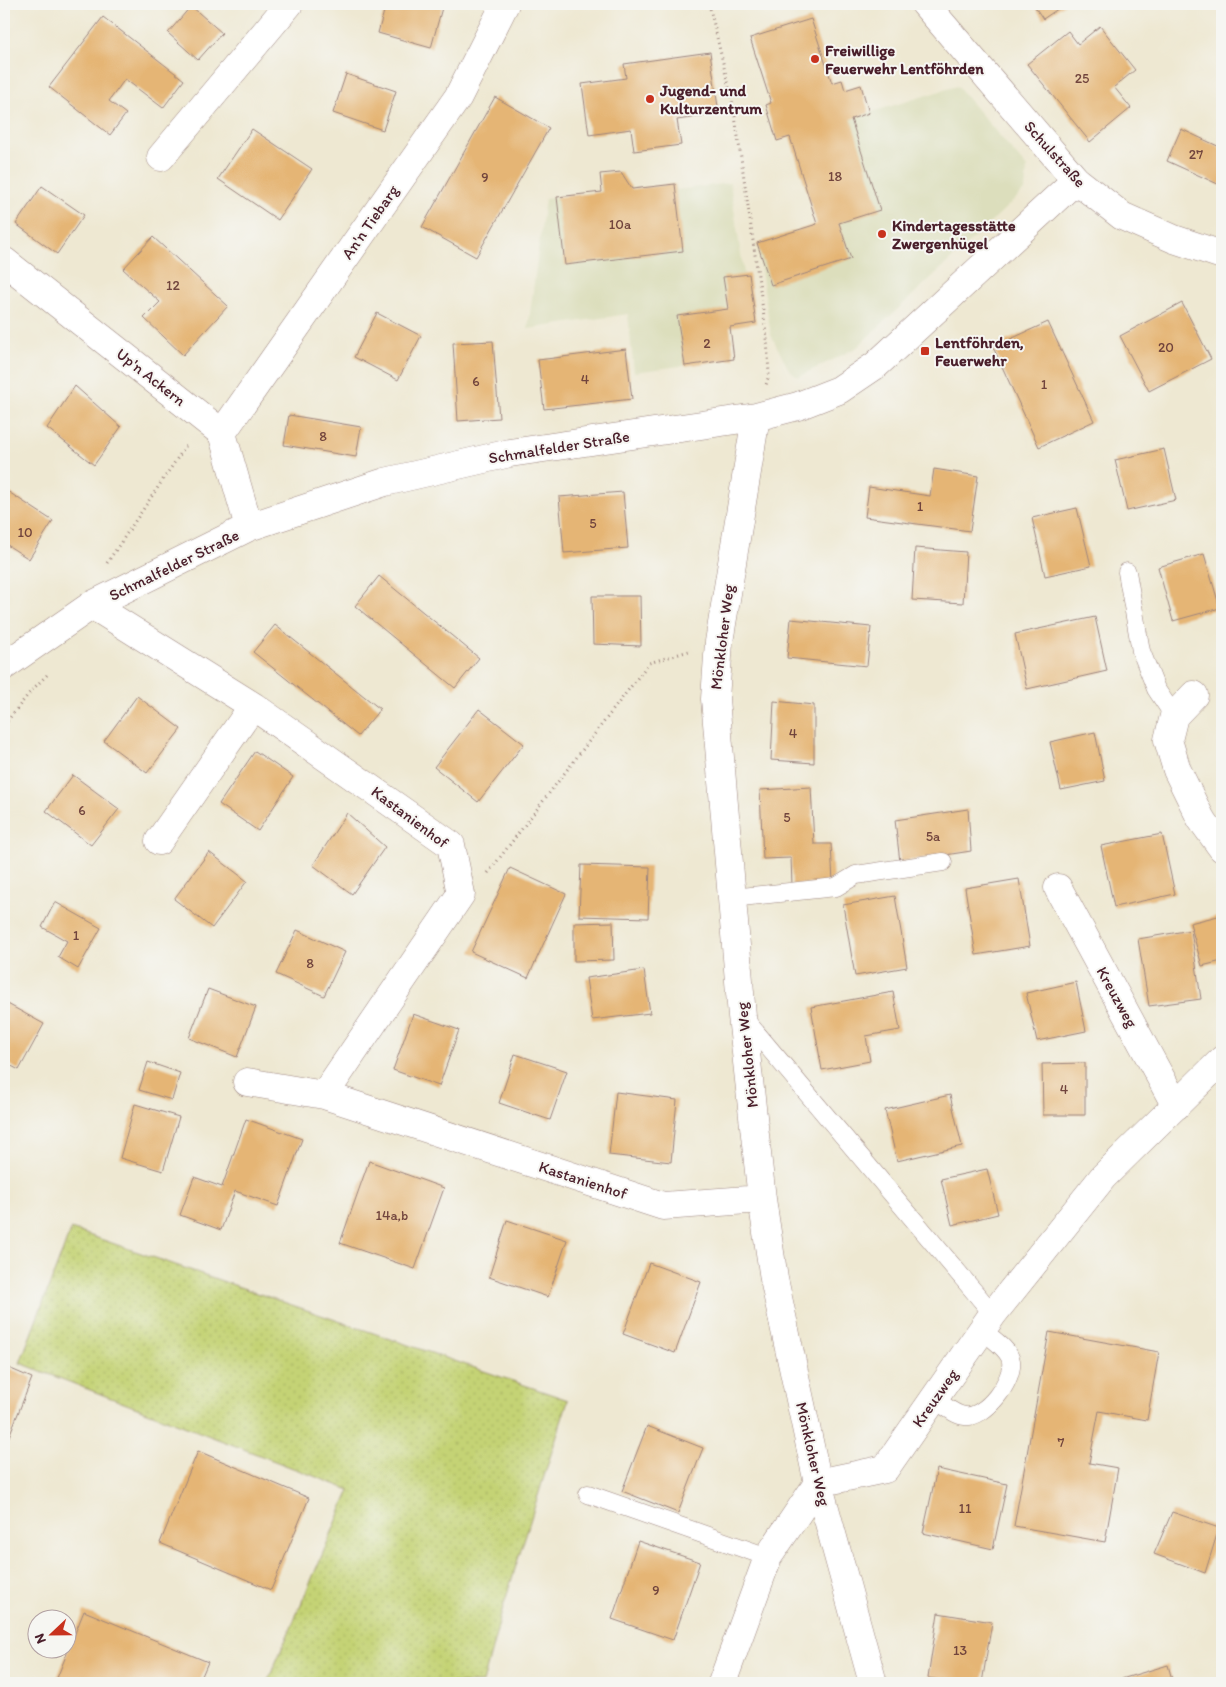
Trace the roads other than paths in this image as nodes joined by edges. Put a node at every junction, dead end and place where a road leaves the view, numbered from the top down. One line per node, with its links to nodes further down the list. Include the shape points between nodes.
1 (290, 4): 4 (street)
2 (505, 4): 9 (street, An'n Tiebarg, via 458,97)
3 (925, 4): 5 (street, Schulstraße)
4 (161, 157)
5 (1076, 180): 6 (street, Schulstraße, via 1122,216 1174,239); 8 (street, Schmalfelder Straße, via 876,365 839,390 798,406)
6 (1222, 255)
7 (4, 260): 9 (street, Up'n Ackern)
8 (756, 417): 10 (street, Schmalfelder Straße, via 510,453 385,482); 21 (street, Mönkloher Weg, via 719,642 715,699)
9 (213, 426): 10 (street)
10 (250, 527): 12 (street, Schmalfelder Straße)
11 (1127, 572): 16 (lane, via 1141,651 1156,689)
12 (92, 605): 13 (street, Schmalfelder Straße); 15 (street, Kastanienhof)
13 (4, 666)
14 (1194, 695): 16 (street)
15 (254, 706): 17 (street); 25 (street, Kastanienhof, via 452,845 461,894)
16 (1174, 716): 18 (street, via 1168,740 1177,770 1201,819)
17 (159, 840)
18 (1222, 848)
19 (943, 862): 21 (lane, via 856,875 836,888)
20 (1058, 888): 26 (street, Kreuzweg)
21 (732, 898): 22 (street, Mönkloher Weg)
22 (742, 1016): 27 (street, Mönkloher Weg); 28 (lane)
23 (1222, 1060): 26 (street, Kreuzweg)
24 (248, 1082): 25 (street, Kastanienhof)
25 (324, 1095): 27 (street, Kastanienhof, via 663,1206)
26 (1176, 1106): 28 (street, Kreuzweg, via 1103,1177)
27 (762, 1199): 30 (street, Mönkloher Weg, via 774,1279)
28 (988, 1322): 29 (street, Kreuzweg); 29 (lane, via 1011,1360 1011,1371 998,1396 986,1410 966,1417)
29 (934, 1399): 30 (street, Kreuzweg, via 885,1469)
30 (818, 1483): 32 (street); 34 (street, Mönkloher Weg)
31 (588, 1494): 32 (lane)
32 (768, 1557): 33 (street)
33 (722, 1683)
34 (873, 1683)

